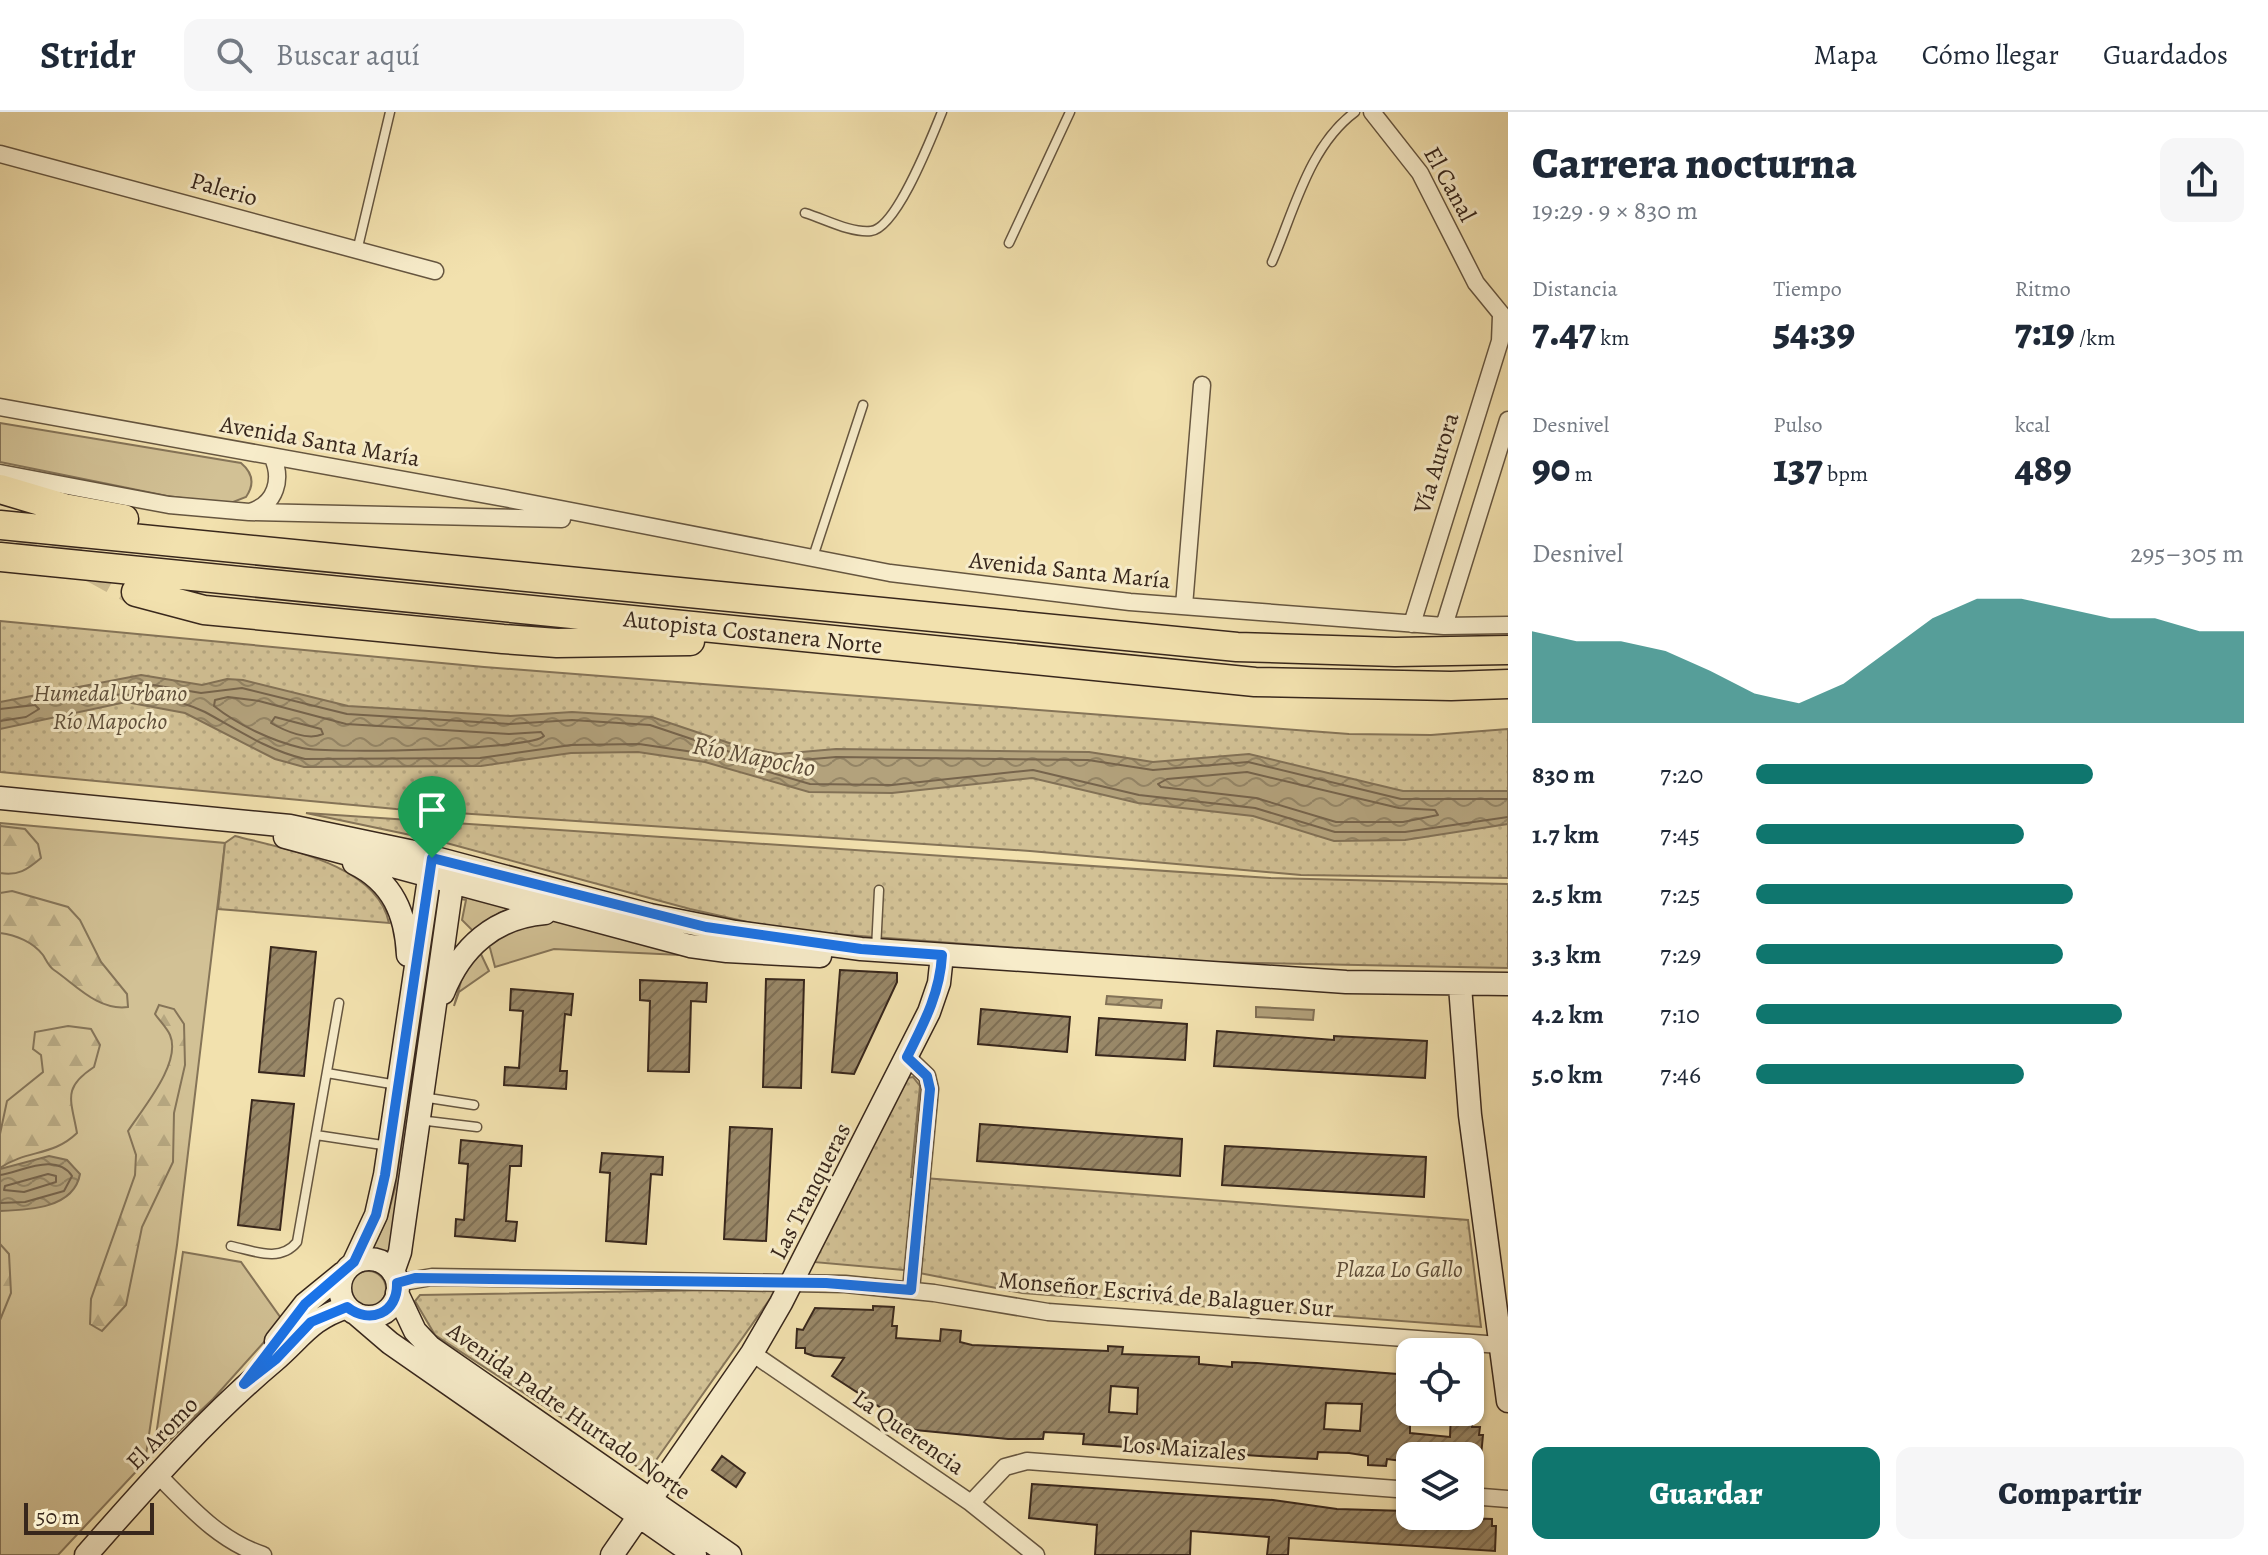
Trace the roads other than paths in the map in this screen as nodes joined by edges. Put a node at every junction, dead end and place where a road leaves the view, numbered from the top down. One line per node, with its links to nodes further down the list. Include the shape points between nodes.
1 (390, 112): 9 (lane)
2 (942, 112): 7 (lane, via 887,222 873,231 856,230)
3 (1070, 112): 8 (lane)
4 (1355, 112): 10 (lane, via 1319,152)
5 (1372, 112): 12 (street, El Canal, via 1420,173 1467,268)
6 (0, 154): 9 (street, Palerio)
7 (805, 213)
8 (1009, 243)
9 (357, 252): 11 (street, Palerio)
10 (1272, 262)
11 (435, 271)
12 (1504, 319): 28 (street, Vía Aurora)
13 (1202, 385): 27 (street)
14 (863, 405): 25 (lane)
15 (0, 407): 17 (street, Avenida Santa María)
16 (1508, 420): 30 (street)
17 (272, 456): 20 (street, via 276,487 263,506); 21 (street, Avenida Santa María)
18 (0, 473): 20 (street, Avenida Santa María, via 169,505)
19 (12, 493): 23 (highway)
20 (249, 512): 21 (street, Avenida Santa María, via 523,516)
21 (631, 524): 25 (street, Avenida Santa María)
22 (0, 525): 23 (highway, Autopista Costanera Norte)
23 (217, 545): 32 (highway, Autopista Costanera Norte, via 1237,647)
24 (0, 557): 31 (highway, Autopista Costanera Norte)
25 (812, 560): 27 (street, Avenida Santa María, via 1026,592)
26 (136, 592): 31 (highway, via 204,610 557,643)
27 (1184, 606): 28 (street, Avenida Santa María)
28 (1412, 624): 30 (street, Avenida Santa María)
29 (1508, 625): 30 (street, Avenida Santa María)
30 (1444, 626)
31 (774, 634): 33 (highway, Autopista Costanera Norte, via 1255,682)
32 (1508, 650)
33 (1508, 684)
34 (0, 798): 35 (street)
35 (234, 822): 36 (street); 37 (street, via 290,826)
36 (317, 847): 37 (street); 46 (street, via 369,871 396,901 406,929)
37 (431, 867): 38 (street); 46 (street)
38 (454, 874): 40 (street); 41 (street, via 706,927); 47 (street)
39 (879, 890): 41 (lane)
40 (557, 913): 41 (street, via 710,950 824,956); 47 (street, via 513,919 476,941 453,972)
41 (868, 950): 42 (street)
42 (942, 955): 44 (street); 48 (street, Las Tranqueras, via 939,983)
43 (1508, 984): 44 (street)
44 (1460, 986): 63 (street, via 1470,1115)
45 (339, 1003): 49 (lane)
46 (410, 1005): 50 (street)
47 (431, 1028): 51 (street)
48 (907, 1057): 60 (street, Las Tranqueras); 61 (street, via 927,1076 930,1089)
49 (327, 1073): 50 (lane); 55 (lane)
50 (398, 1085): 56 (street)
51 (421, 1097): 52 (lane); 53 (street)
52 (474, 1105)
53 (418, 1120): 54 (lane); 59 (street)
54 (477, 1127)
55 (316, 1135): 56 (lane); 57 (lane, via 297,1242 274,1255)
56 (389, 1147): 58 (street, via 376,1215)
57 (231, 1246)
58 (348, 1268): 59 (street, via 362,1259 380,1261); 62 (street, via 341,1297); 65 (street, El Aromo, via 305,1304)
59 (396, 1282): 60 (street, Monseñor Escrivá de Balaguer Sur, via 432,1277); 62 (street, via 389,1309 381,1314 372,1317); 72 (street, Avenida Padre Hurtado Norte, via 415,1331 430,1347)
60 (791, 1284): 61 (street, Monseñor Escrivá de Balaguer Sur); 64 (street, Las Tranqueras)
61 (911, 1290): 63 (street, Monseñor Escrivá de Balaguer Sur, via 1048,1312)
62 (351, 1310): 65 (street, El Aromo, via 311,1322); 72 (street, Avenida Padre Hurtado Norte, via 390,1343)
63 (1500, 1345): 66 (street)
64 (752, 1353): 71 (street, La Querencia); 72 (street, Las Tranqueras)
65 (244, 1384): 67 (street, El Aromo)
66 (1508, 1401)
67 (157, 1474): 73 (street, El Aromo); 74 (street, via 213,1529)
68 (1396, 1489): 71 (street, Los Maizales, via 1027,1461 1005,1467)
69 (1484, 1497): 70 (street)
70 (1508, 1499)
71 (971, 1503): 78 (street, La Querencia)
72 (644, 1509): 75 (street, Las Tranqueras); 76 (street, Avenida Padre Hurtado Norte); 77 (street, Avenida Padre Hurtado Norte)
73 (88, 1554)
74 (263, 1555)
75 (612, 1555)
76 (695, 1555)
77 (730, 1555)
78 (1036, 1555)

